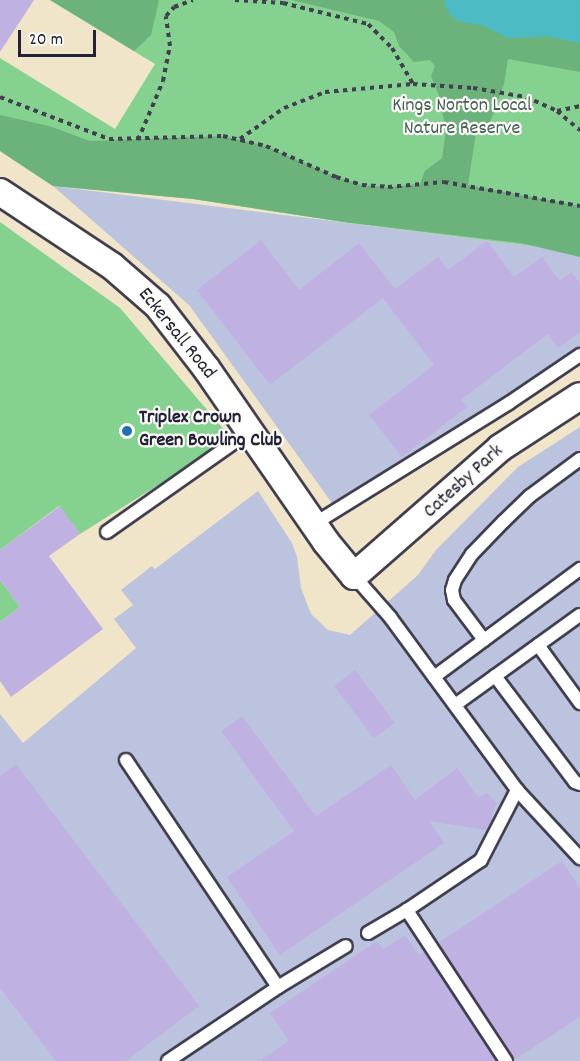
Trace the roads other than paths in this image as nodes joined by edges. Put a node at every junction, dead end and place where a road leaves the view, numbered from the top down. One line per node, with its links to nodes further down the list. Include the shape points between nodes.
1 (0, 192): 4 (street, Eckersall Road, via 137,286 172,323)
2 (580, 355): 6 (lane)
3 (580, 396): 9 (street, Catesby Park, via 500,448)
4 (249, 432): 6 (street, Eckersall Road); 7 (lane)
5 (580, 459): 11 (lane, via 508,517 472,554 455,580 454,600)
6 (314, 524): 9 (street, Eckersall Road)
7 (107, 531)
8 (580, 569): 11 (lane)
9 (354, 576): 14 (lane)
10 (580, 615): 12 (lane)
11 (484, 640): 14 (lane)
12 (538, 645): 13 (lane); 15 (lane)
13 (495, 676): 16 (lane); 18 (lane)
14 (434, 677): 16 (lane)
15 (580, 703)
16 (455, 705): 19 (lane)
17 (126, 760): 24 (lane)
18 (580, 784)
19 (517, 790): 20 (lane); 21 (lane, via 481,860)
20 (580, 858)
21 (407, 910): 22 (lane); 26 (lane)
22 (368, 933)
23 (346, 946): 24 (lane)
24 (278, 987): 25 (lane)
25 (168, 1061)
26 (506, 1061)

